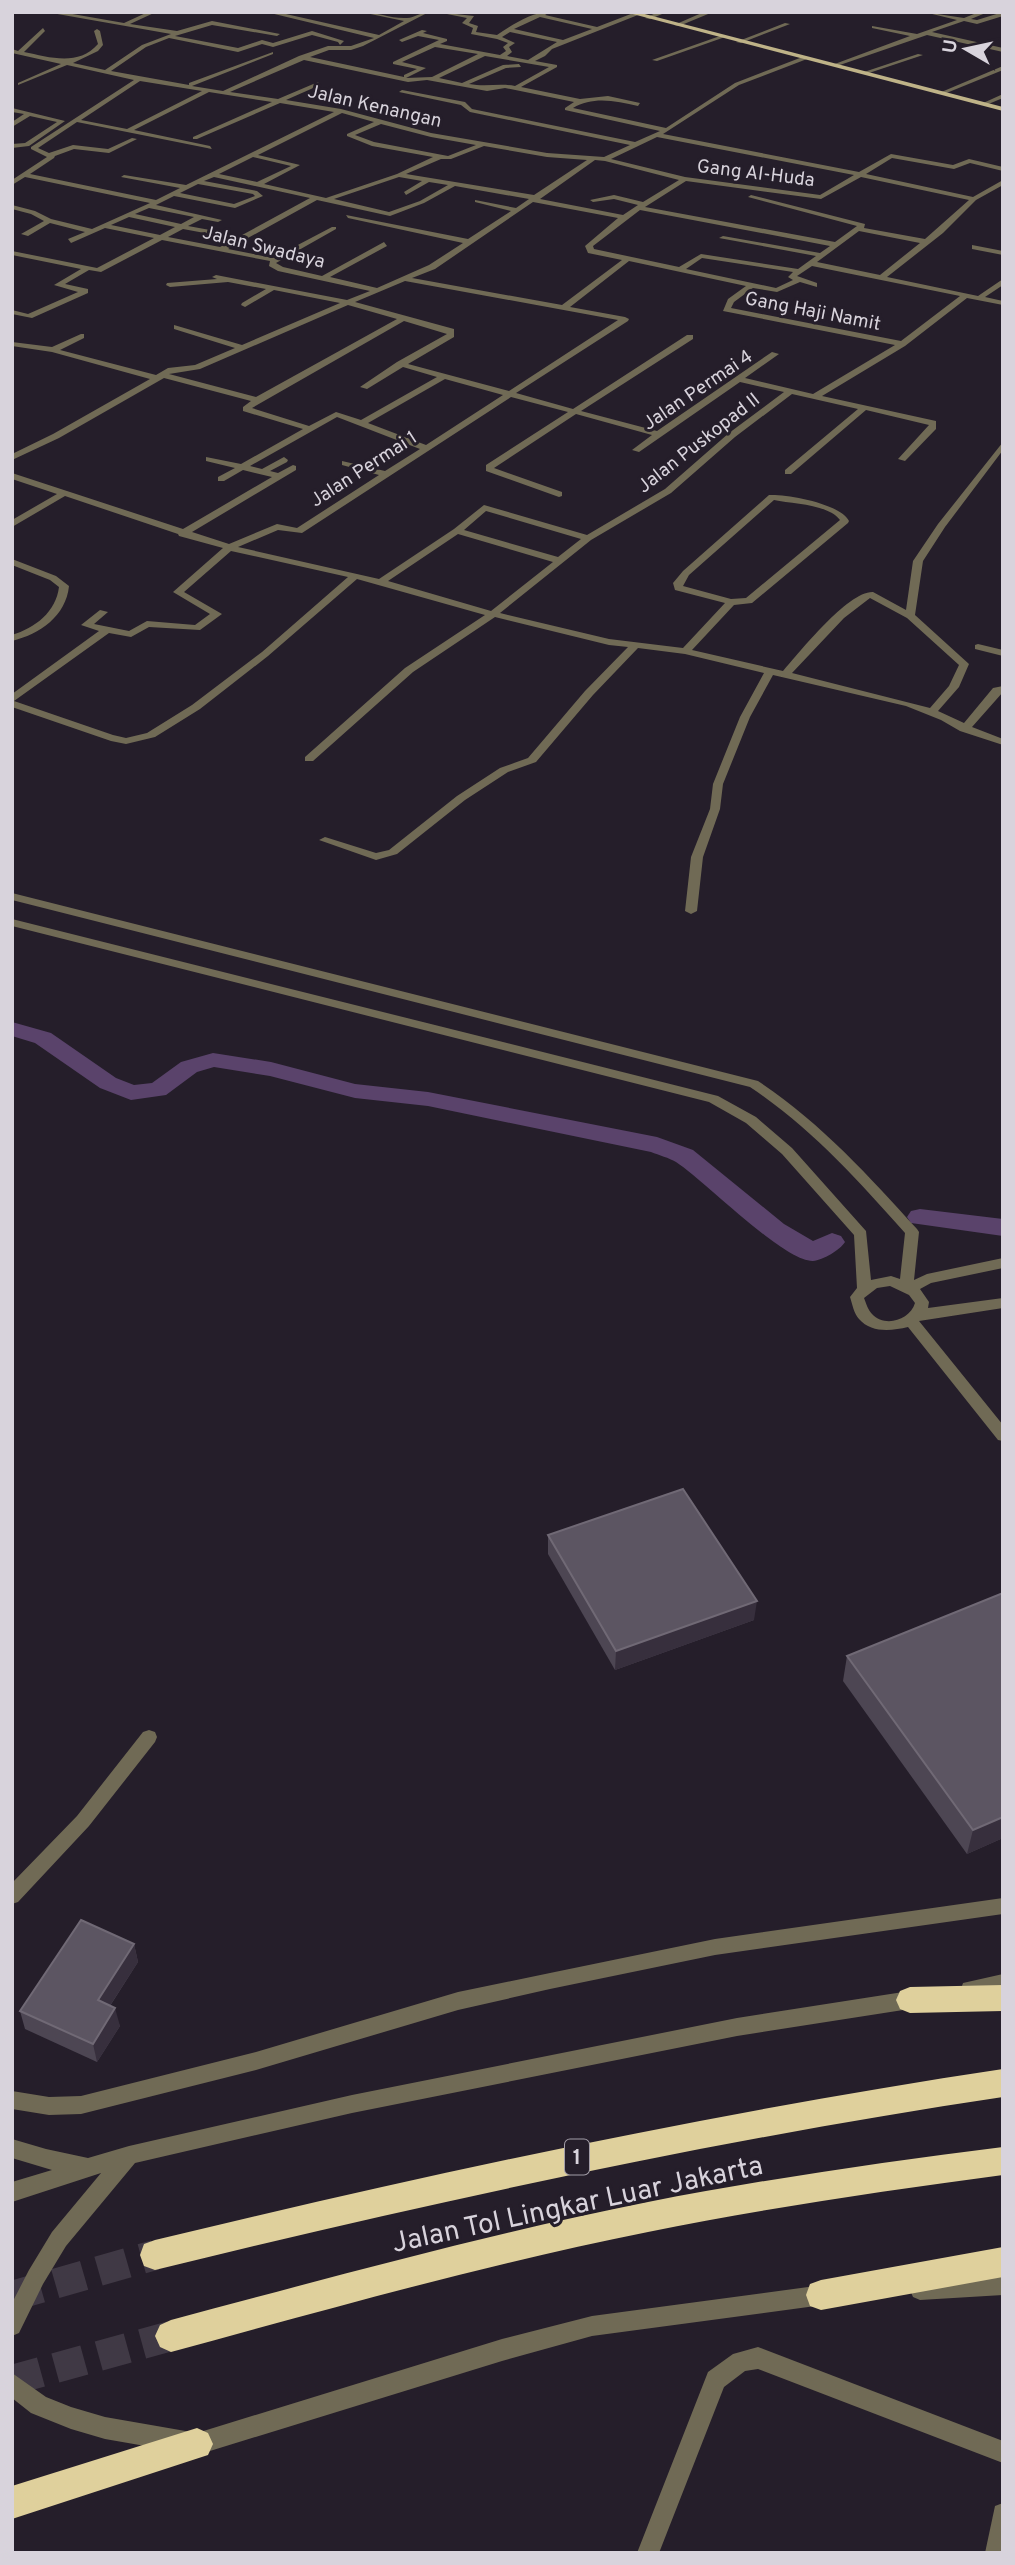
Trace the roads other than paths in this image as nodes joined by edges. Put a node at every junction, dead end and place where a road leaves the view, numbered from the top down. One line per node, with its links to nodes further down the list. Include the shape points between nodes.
1 (49, 12): 13 (street)
2 (153, 12): 22 (street)
3 (269, 12): 16 (street); 31 (street)
4 (364, 12): 21 (street)
5 (426, 12): 21 (street)
6 (440, 12): 39 (street, via 472,17 465,23 476,27 473,33)
7 (547, 12): 17 (street)
8 (664, 12): 19 (street)
9 (710, 12): 24 (street)
10 (927, 12): 18 (street)
11 (955, 12): 18 (street)
12 (985, 12): 20 (street)
13 (63, 13): 22 (street)
14 (632, 13): 19 (main road); 26 (street)
15 (1003, 14): 20 (street, via 977,22)
16 (261, 15)
17 (539, 15): 26 (street); 28 (street)
18 (946, 17): 20 (street)
19 (648, 18): 24 (main road)
20 (962, 21): 33 (street)
21 (404, 23): 35 (street, via 424,31); 38 (street)
22 (125, 24): 32 (street)
23 (787, 24): 45 (street)
24 (677, 25): 40 (main road)
25 (874, 27): 36 (street)
26 (595, 28): 44 (street)
27 (43, 30): 49 (street)
28 (508, 30): 39 (street); 44 (street)
29 (864, 30): 42 (street)
30 (97, 31): 58 (street, via 101,44)
31 (355, 31): 38 (street); 43 (street)
32 (178, 33): 34 (street, via 212,23); 37 (street)
33 (925, 33): 36 (street); 48 (street)
34 (277, 34)
35 (418, 34): 41 (street); 46 (street, via 445,40)
36 (917, 36): 42 (street)
37 (170, 37): 47 (street); 63 (street, via 133,52)
38 (378, 37): 43 (street, via 349,48)
39 (498, 37): 53 (street, via 512,43 506,47 509,52)
40 (722, 37): 45 (main road); 56 (street)
41 (402, 40)
42 (905, 41): 59 (street)
43 (334, 42): 47 (street, via 312,33); 54 (street)
44 (563, 42): 57 (street)
45 (739, 42): 55 (main road)
46 (434, 45): 51 (street); 65 (street, via 392,62 423,68)
47 (246, 48): 50 (street)
48 (1003, 50)
49 (16, 52): 58 (street, Jalan Kenangan)
50 (271, 53): 54 (street); 70 (street)
51 (484, 54): 53 (street); 67 (street)
52 (920, 55): 64 (street)
53 (500, 57): 57 (street)
54 (299, 58): 65 (street); 74 (street)
55 (805, 58): 59 (main road); 89 (street, via 737,85)
56 (655, 60)
57 (529, 61): 60 (street); 62 (street, via 555,66)
58 (73, 62): 63 (street, Jalan Kenangan); 68 (street)
59 (835, 65): 64 (main road)
60 (519, 66): 62 (street); 71 (street, via 505,65)
61 (1003, 68): 76 (street)
62 (547, 70): 72 (street)
63 (106, 72): 66 (street, Jalan Kenangan)
64 (864, 73): 76 (main road)
65 (401, 78): 67 (street)
66 (139, 79): 70 (street, Jalan Kenangan); 86 (street)
67 (433, 79): 71 (street)
68 (20, 84)
69 (318, 84): 78 (street)
70 (187, 85): 73 (street, Jalan Kenangan)
71 (462, 85): 72 (street)
72 (516, 88): 79 (street)
73 (210, 89): 74 (street, Jalan Kenangan); 90 (street)
74 (226, 91): 78 (street, Jalan Kenangan)
75 (402, 92): 95 (street)
76 (942, 93): 81 (main road)
77 (1003, 96): 81 (street)
78 (279, 100): 84 (street, Jalan Kenangan); 92 (street)
79 (580, 101): 80 (street, via 608,98); 89 (street, via 567,109)
80 (638, 104)
81 (984, 104): 82 (main road)
82 (1003, 109)
83 (12, 110): 85 (street)
84 (341, 111): 87 (street, Jalan Kenangan); 99 (street)
85 (30, 113): 88 (street); 96 (street, via 62,121 29,144)
86 (74, 121): 90 (street); 98 (street, via 32,149)
87 (379, 122): 94 (street, Jalan Kenangan); 100 (street, via 349,135)
88 (12, 125)
89 (667, 130): 91 (street)
90 (128, 131): 97 (street)
91 (656, 135): 95 (street); 105 (street)
92 (195, 138)
93 (134, 139): 98 (street, via 106,152 73,147)
94 (482, 144): 100 (street, via 449,158); 101 (street, Jalan Kenangan)
95 (634, 144): 102 (street)
96 (12, 146)
97 (211, 148)
98 (51, 155): 106 (street)
99 (251, 155): 104 (street); 114 (street, via 298,165)
100 (439, 157): 107 (street)
101 (593, 159): 102 (street, Jalan Kenangan); 121 (street)
102 (605, 159): 109 (street, Gang Al-Huda)
103 (1003, 169): 105 (street, Gang Al-Huda, via 969,161 954,167 894,156)
104 (211, 174): 112 (street); 114 (street)
105 (860, 174): 109 (street, Gang Al-Huda, via 819,197); 122 (street)
106 (24, 175): 111 (street); 126 (street)
107 (399, 175): 110 (street); 123 (street)
108 (124, 177): 116 (street)
109 (685, 179): 127 (street)
110 (428, 180): 115 (street); 117 (street)
111 (13, 182)
112 (197, 182): 116 (street); 118 (street, via 260,196 235,206)
113 (1003, 182): 122 (street)
114 (258, 184): 119 (street)
115 (453, 185): 121 (street); 130 (street)
116 (187, 187): 118 (street)
117 (406, 193)
118 (173, 194): 126 (street)
119 (317, 197): 123 (street); 153 (street)
120 (751, 197): 141 (street, via 862,224)
121 (535, 199): 129 (street); 134 (street)
122 (974, 199): 149 (street)
123 (328, 200): 130 (street)
124 (593, 200): 127 (street, via 614,197)
125 (477, 201): 129 (street)
126 (153, 204): 131 (street); 133 (street)
127 (642, 206): 134 (street); 151 (street)
128 (12, 207): 136 (street)
129 (517, 210): 148 (street)
130 (397, 213): 137 (street)
131 (128, 215): 138 (street); 139 (street)
132 (348, 216): 137 (street)
133 (200, 217): 135 (street); 139 (street)
134 (624, 217): 157 (street, Gang Haji Namit, via 589,248)
135 (218, 220)
136 (50, 221): 142 (street); 144 (street)
137 (379, 223): 148 (street)
138 (103, 226): 142 (street); 146 (street, Jalan Swadaya)
139 (181, 227): 143 (street); 146 (street)
140 (334, 228): 158 (street)
141 (859, 229): 149 (street); 151 (street)
142 (91, 231): 147 (street)
143 (207, 232)
144 (25, 234)
145 (723, 238): 156 (street)
146 (160, 239): 153 (street, Jalan Swadaya); 160 (street, via 98,270)
147 (71, 241)
148 (470, 242): 166 (street)
149 (927, 242): 163 (street)
150 (384, 244): 165 (street)
151 (837, 245): 156 (street)
152 (975, 247): 155 (street)
153 (220, 250): 158 (street, Jalan Swadaya)
154 (12, 253): 160 (street)
155 (1003, 253)
156 (821, 255): 159 (street)
157 (626, 260): 161 (street, Gang Haji Namit); 180 (street)
158 (274, 261): 165 (street, Jalan Swadaya, via 274,267)
159 (809, 262): 162 (street); 163 (street)
160 (88, 268): 181 (street, via 58,285 85,291 29,316)
161 (680, 270): 162 (street, via 701,256); 171 (street, Gang Haji Namit)
162 (798, 271): 168 (street, via 792,277)
163 (883, 276): 175 (street)
164 (216, 277): 167 (street)
165 (325, 277): 174 (street, Jalan Swadaya)
166 (405, 279): 174 (street); 180 (street)
167 (237, 281): 170 (street); 173 (street)
168 (797, 281): 171 (street, via 778,290); 172 (street)
169 (1003, 281): 176 (street)
170 (170, 285)
171 (752, 285): 187 (street, Gang Haji Namit, via 726,309)
172 (814, 285)
173 (274, 288): 177 (street); 179 (street)
174 (377, 290): 177 (street)
175 (966, 295): 176 (street); 187 (street)
176 (979, 298): 178 (street)
177 (345, 302): 182 (street); 188 (street)
178 (1003, 303)
179 (244, 305)
180 (565, 307): 197 (street, Jalan Permai 1, via 625,319)
181 (12, 312)
182 (405, 317): 191 (street, via 446,328 451,335); 199 (street)
183 (177, 327): 188 (street)
184 (80, 336): 189 (street)
185 (690, 337): 201 (street)
186 (12, 344): 189 (street)
187 (902, 344): 198 (street)
188 (243, 348): 192 (street)
189 (52, 350): 192 (street)
190 (775, 354): 194 (street, Jalan Permai 4)
191 (400, 364): 193 (street); 195 (street)
192 (159, 376): 199 (street); 208 (street)
193 (444, 376): 197 (street); 202 (street)
194 (737, 379): 196 (street); 204 (street, Jalan Permai 4)
195 (364, 387)
196 (791, 391): 198 (street); 226 (street, Jalan Puskopad II, via 668,491)
197 (508, 393): 201 (street); 206 (street, Jalan Permai 1)
198 (815, 396): 200 (street)
199 (257, 400): 203 (street, via 246,408)
200 (865, 407): 211 (street, via 933,423); 216 (street)
201 (574, 411): 204 (street); 222 (street, via 489,467 501,476)
202 (362, 423): 203 (street, via 336,414); 206 (street)
203 (310, 429): 213 (street)
204 (657, 434): 207 (street, Jalan Permai 4)
205 (1002, 445): 235 (street, via 918,561)
206 (426, 447): 217 (street, Jalan Permai 1)
207 (636, 450)
208 (12, 457)
209 (209, 459): 213 (street)
210 (284, 460): 215 (street)
211 (902, 460)
212 (345, 463): 217 (street)
213 (243, 467): 215 (street); 220 (street)
214 (293, 468): 219 (street)
215 (263, 472): 219 (street)
216 (788, 472)
217 (384, 474): 227 (street, Jalan Permai 1, via 299,531 277,527)
218 (12, 476): 221 (street)
219 (279, 476): 225 (street)
220 (221, 479)
221 (64, 494): 223 (street); 225 (street)
222 (559, 494)
223 (15, 520)
224 (457, 531): 226 (street, via 487,507); 228 (street); 231 (street)
225 (182, 534): 227 (street)
226 (588, 538): 228 (street, Jalan Puskopad II)
227 (229, 548): 230 (street); 236 (street, Jalan Permai 1, via 178,592 217,614 197,628 147,624 131,634)
228 (560, 561): 234 (street, Jalan Puskopad II)
229 (12, 562): 237 (street, via 64,586 64,593 38,628)
230 (353, 578): 231 (street); 245 (street, via 228,684 151,735 126,741 111,738)
231 (381, 582): 234 (street)
232 (731, 602): 232 (street, via 749,601 845,521 842,515 772,497 763,503 678,583 678,588); 240 (street)
233 (103, 612): 236 (street, via 86,625)
234 (493, 614): 238 (street, via 609,642); 249 (street, Jalan Puskopad II, via 388,687)
235 (910, 616): 243 (street, via 864,594); 246 (street, via 964,664 954,687)
236 (107, 630): 245 (street)
237 (12, 638)
238 (637, 644): 240 (street); 250 (street, via 533,760 504,770 461,798 393,852 376,857)
239 (978, 647): 241 (street)
240 (685, 651): 242 (street)
241 (1003, 653)
242 (770, 670): 243 (street); 253 (street, via 718,784 715,808 697,857)
243 (786, 674): 246 (street)
244 (1003, 689): 247 (street, via 997,690)
245 (12, 702)
246 (933, 712): 247 (street)
247 (964, 729): 248 (street)
248 (1003, 742)
249 (309, 759)
250 (325, 841)
251 (18, 897): 252 (street); 257 (street, via 754,1084 825,1137 912,1233)
252 (12, 909)
253 (691, 911)
254 (12, 922): 256 (street, via 713,1098 751,1120 787,1151 861,1234)
255 (1003, 1263): 257 (street)
256 (864, 1287): 257 (street, via 884,1282); 259 (street, via 857,1297 858,1308 867,1318 897,1326)
257 (908, 1287): 259 (street, via 922,1305)
258 (1003, 1303): 259 (street)
259 (916, 1318): 260 (street)
260 (1003, 1436)
261 (149, 1737): 262 (street, via 83,1821)
262 (12, 1896)
263 (1003, 1906): 268 (street, via 715,1947 458,2001 256,2061 81,2105)
264 (1003, 1982): 266 (street)
265 (1003, 1998): 266 (highway)
266 (910, 2000): 270 (street, via 737,2027 352,2104)
267 (1003, 2083): 274 (highway, Jalan Tol Lingkar Luar Jakarta / 1, via 709,2130 490,2175)
268 (12, 2100)
269 (12, 2148): 272 (street)
270 (129, 2155): 272 (street); 278 (street, via 60,2239)
271 (1003, 2161): 279 (highway, Jalan Tol Lingkar Luar Jakarta, via 810,2188 598,2228)
272 (86, 2167): 273 (street)
273 (12, 2192)
274 (155, 2255)
275 (1003, 2262): 277 (highway)
276 (1003, 2285): 277 (street)
277 (821, 2295): 281 (street, via 592,2326)
278 (12, 2326)
279 (171, 2336)
280 (12, 2384): 281 (street, via 39,2405 71,2418)
281 (197, 2444): 283 (highway)
282 (1003, 2452): 285 (street, via 758,2358 740,2361 716,2380)
283 (12, 2503)
284 (1003, 2514): 286 (street)
285 (648, 2553)
286 (996, 2553)

